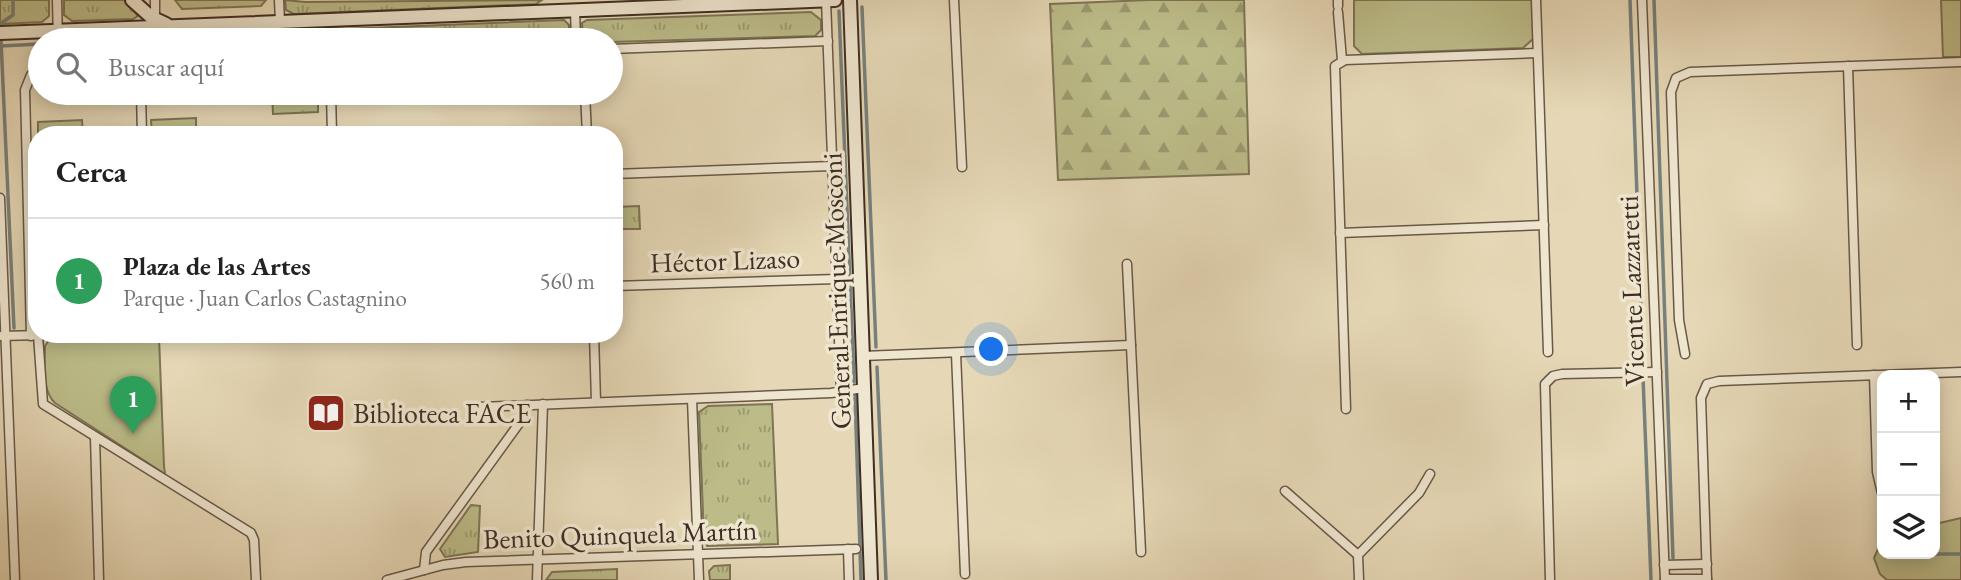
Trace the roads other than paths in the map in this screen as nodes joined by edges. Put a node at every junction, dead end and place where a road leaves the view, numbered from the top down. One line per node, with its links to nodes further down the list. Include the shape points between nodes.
1 (57, 0): 16 (street)
2 (132, 0): 13 (main road)
3 (155, 0): 13 (street)
4 (279, 0): 14 (street)
5 (829, 0): 12 (main road); 21 (street)
6 (850, 0): 53 (main road, General Enrique Mosconi)
7 (954, 0): 36 (street)
8 (1535, 0): 23 (street)
9 (1642, 0): 54 (street, Vicente Lazzaretti)
10 (549, 6): 12 (main road); 14 (main road)
11 (1338, 6): 24 (street)
12 (570, 8): 18 (street)
13 (155, 20): 15 (main road)
14 (280, 22): 15 (main road)
15 (180, 26): 17 (main road)
16 (58, 28)
17 (156, 28)
18 (574, 28)
19 (0, 33): 20 (main road)
20 (28, 34)
21 (828, 41): 22 (street); 35 (street)
22 (623, 49)
23 (1538, 53): 24 (street); 39 (street)
24 (1342, 60): 40 (street, via 1335,68)
25 (1961, 62): 26 (street)
26 (1848, 66): 49 (street); 52 (street, via 1690,72 1673,81 1679,320)
27 (28, 84): 34 (street)
28 (141, 105): 31 (street)
29 (331, 105): 32 (street)
30 (586, 105): 33 (street)
31 (142, 126)
32 (332, 126)
33 (587, 126)
34 (28, 139)
35 (832, 166): 37 (street); 42 (street)
36 (962, 167)
37 (623, 174)
38 (0, 198): 45 (street)
39 (1544, 225): 40 (street); 51 (street)
40 (1340, 233): 64 (street)
41 (1127, 264): 48 (street)
42 (837, 279): 43 (street, Héctor Lizaso); 58 (street)
43 (623, 286)
44 (28, 335): 45 (street)
45 (3, 336): 78 (street)
46 (36, 343): 65 (street, via 42,402)
47 (594, 343): 60 (street)
48 (1131, 345): 50 (street); 69 (street)
49 (1857, 345)
50 (956, 352): 53 (street); 76 (street)
51 (1548, 352)
52 (1685, 354)
53 (863, 356): 57 (main road, General Enrique Mosconi)
54 (1657, 372): 74 (street, Vicente Lazzaretti); 87 (street, via 1562,374 1545,384)
55 (1961, 372): 56 (street)
56 (1874, 375): 66 (street); 73 (street, via 1719,381 1704,387)
57 (864, 388): 58 (street); 85 (main road, General Enrique Mosconi)
58 (841, 392): 59 (street)
59 (692, 398): 60 (street); 70 (street)
60 (596, 402): 61 (street)
61 (543, 404): 62 (street); 72 (street)
62 (527, 405): 63 (street); 75 (street, via 523,418 426,552)
63 (481, 407)
64 (1346, 409)
65 (95, 437): 79 (street); 80 (street, via 254,537)
66 (1877, 452)
67 (1430, 474): 71 (street, via 1419,493)
68 (1285, 491): 71 (street)
69 (1141, 552)
70 (698, 554): 72 (street, Benito Quinquela Martín); 83 (street); 84 (street, Benito Quinquela Martín, via 852,549)
71 (1358, 555): 86 (street)
72 (538, 560): 75 (street, Benito Quinquela Martín, via 458,563); 82 (street)
73 (1707, 564): 74 (street); 77 (street)
74 (1664, 565): 88 (street, Vicente Lazzaretti)
75 (424, 570): 81 (street, Benito Quinquela Martín)
76 (965, 574)
77 (1707, 579): 88 (street)
78 (15, 580)
79 (99, 580)
80 (256, 580)
81 (387, 580)
82 (537, 580)
83 (699, 580)
84 (849, 580)
85 (871, 580)
86 (1359, 580)
87 (1550, 580)
88 (1665, 580)

